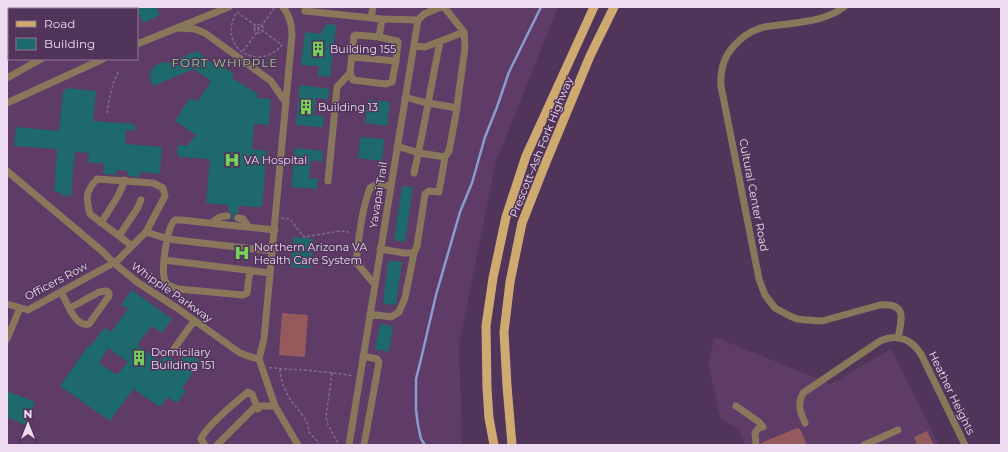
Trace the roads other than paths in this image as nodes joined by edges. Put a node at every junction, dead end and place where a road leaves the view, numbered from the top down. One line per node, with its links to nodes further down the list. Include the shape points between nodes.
1 (229, 7): 16 (lane)
2 (283, 7): 30 (lane, via 292,24)
3 (346, 7): 12 (lane)
4 (373, 7): 13 (lane)
5 (441, 7): 11 (lane)
6 (444, 7): 17 (lane)
7 (594, 7): 82 (main road, Prescott–Ash Fork Highway, via 526,156 506,217 486,326 487,388)
8 (614, 7): 76 (main road, Prescott–Ash Fork Highway, via 590,56 522,223 510,282 504,332)
9 (844, 7): 66 (lane, Cultural Center Road, via 825,18 758,29 742,38 730,51 724,63 720,76 721,86 759,279 765,296 782,312 797,319 811,321 822,321 880,305 894,305 898,308 902,321)
10 (305, 11): 12 (lane)
11 (425, 11): 15 (lane)
12 (345, 18): 13 (lane)
13 (371, 18): 14 (lane)
14 (382, 19): 15 (lane); 18 (lane)
15 (418, 20): 21 (lane, Yavapai Trail)
16 (177, 28): 20 (lane); 30 (lane, via 195,29 205,33 271,80)
17 (464, 32): 19 (lane); 32 (lane, via 465,47)
18 (379, 38): 22 (lane, via 354,36); 25 (lane, via 398,42)
19 (440, 42): 21 (lane, via 425,47); 31 (lane)
20 (138, 44)
21 (414, 46): 28 (lane, Yavapai Trail)
22 (352, 58): 25 (lane); 26 (lane)
23 (39, 60): 27 (lane)
24 (101, 60): 29 (lane)
25 (396, 61): 26 (lane, via 392,82 386,84 353,80)
26 (350, 74): 39 (lane, via 337,87)
27 (7, 78)
28 (405, 97): 31 (lane); 33 (lane, Yavapai Trail)
29 (7, 103)
30 (286, 103): 47 (lane)
31 (428, 103): 32 (lane); 34 (lane)
32 (457, 108): 35 (lane, via 450,151)
33 (397, 146): 34 (lane); 40 (lane, Yavapai Trail)
34 (419, 152): 35 (lane); 37 (lane)
35 (445, 157): 54 (lane, via 439,192 429,191 425,194)
36 (7, 171): 56 (lane, Whipple Parkway)
37 (414, 173)
38 (125, 180): 44 (lane); 44 (lane, Officers Row, via 97,178 90,187 87,199 90,214); 48 (lane, Officers Row, via 153,182 163,188 165,196)
39 (328, 181)
40 (391, 186): 52 (lane, Yavapai Trail); 59 (lane, via 376,185 370,188 360,230 356,262)
41 (141, 200): 49 (lane)
42 (227, 216): 45 (lane, via 222,216)
43 (238, 218): 46 (lane, via 243,219)
44 (101, 223): 49 (lane)
45 (212, 223): 46 (lane); 50 (lane, via 175,220 172,222)
46 (249, 227): 47 (lane)
47 (274, 230): 53 (lane)
48 (146, 232): 50 (lane); 51 (lane, Officers Row)
49 (119, 236): 51 (lane)
50 (168, 239): 53 (lane); 55 (lane)
51 (132, 246): 56 (lane, Officers Row)
52 (380, 249): 54 (lane); 59 (lane, Yavapai Trail)
53 (272, 251): 58 (lane)
54 (414, 253): 64 (lane, via 400,312 391,317)
55 (164, 260): 57 (lane); 57 (lane, via 164,279 168,285 178,289 243,295 247,293)
56 (114, 263): 60 (lane, Officers Row); 65 (lane, Whipple Parkway)
57 (250, 270): 58 (lane)
58 (270, 273): 70 (lane, via 264,339)
59 (374, 286): 64 (lane, Yavapai Trail)
60 (61, 292): 62 (lane, Officers Row, via 28,310); 63 (lane)
61 (7, 304): 62 (lane, Officers Row)
62 (20, 308): 67 (lane)
63 (70, 308): 63 (lane, via 80,324 90,324 110,293 99,292)
64 (370, 314): 69 (lane, Yavapai Trail)
65 (194, 321): 68 (lane); 70 (lane, Whipple Parkway, via 240,353)
66 (898, 338): 74 (lane, via 887,338 808,388 800,399 799,408); 85 (lane, Heather Heights, via 909,342 921,354)
67 (7, 339)
68 (171, 353)
69 (363, 356): 80 (lane, Yavapai Trail); 81 (lane, via 377,359 379,362)
70 (258, 359): 71 (lane)
71 (275, 406): 73 (lane); 79 (lane)
72 (736, 406): 83 (lane, via 759,422 760,428 755,433)
73 (257, 408): 77 (lane, via 252,394 248,392 202,435 201,439); 78 (lane)
74 (805, 423)
75 (898, 430): 84 (lane)
76 (512, 442)
77 (205, 445)
78 (217, 445)
79 (298, 445)
80 (349, 445)
81 (364, 445)
82 (494, 445)
83 (756, 445)
84 (864, 445)
85 (965, 445)

